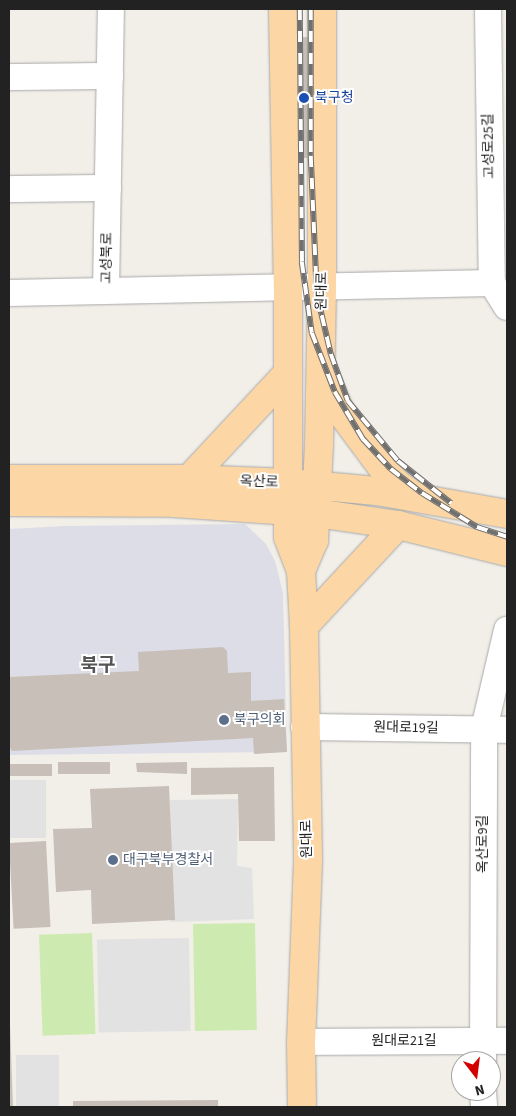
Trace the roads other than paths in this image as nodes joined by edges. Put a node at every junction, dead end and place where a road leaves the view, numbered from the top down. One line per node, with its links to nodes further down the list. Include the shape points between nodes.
1 (111, 9): 5 (street, 고성북로)
2 (283, 9): 10 (main road, 원대로)
3 (322, 9): 9 (main road, 원대로)
4 (488, 9): 13 (street, 고성로25길)
5 (110, 76): 6 (street); 7 (street, 고성북로)
6 (9, 78)
7 (108, 188): 8 (street); 11 (street, 고성북로)
8 (9, 189)
9 (322, 286): 10 (street, 고성로25길); 13 (street, 고성로25길); 14 (main road, 원대로)
10 (288, 288): 11 (street, 고성로25길); 15 (main road, 원대로)
11 (106, 290): 12 (street, 고성북로)
12 (9, 292)
13 (501, 294)
14 (321, 366): 19 (main road, 원대로); 20 (main road, via 340,411 398,485)
15 (288, 373): 17 (main road); 18 (main road, 원대로)
16 (9, 480): 17 (main road, 옥산로)
17 (189, 480): 18 (main road, 옥산로)
18 (289, 483): 19 (main road, 옥산로); 22 (main road, 원대로)
19 (318, 486): 20 (main road, 옥산로); 23 (main road, 원대로)
20 (419, 498): 24 (main road, 옥산로)
21 (9, 502): 22 (main road, 옥산로, via 174,503)
22 (288, 511): 23 (main road, 옥산로); 27 (main road, 원대로, via 288,537)
23 (316, 513): 25 (main road, 옥산로); 27 (main road, 원대로, via 314,541)
24 (507, 514)
25 (398, 525): 26 (main road, 옥산로); 28 (main road)
26 (507, 552)
27 (301, 570): 28 (main road, 원대로)
28 (304, 626): 30 (main road, 원대로)
29 (507, 630): 31 (street, 옥산로9길)
30 (304, 727): 31 (street, 원대로19길); 32 (main road, 원대로, via 308,861)
31 (496, 730): 33 (street, 옥산로9길)
32 (301, 1042): 33 (street, 원대로21길); 34 (main road, 원대로)
33 (491, 1048)
34 (302, 1107)

